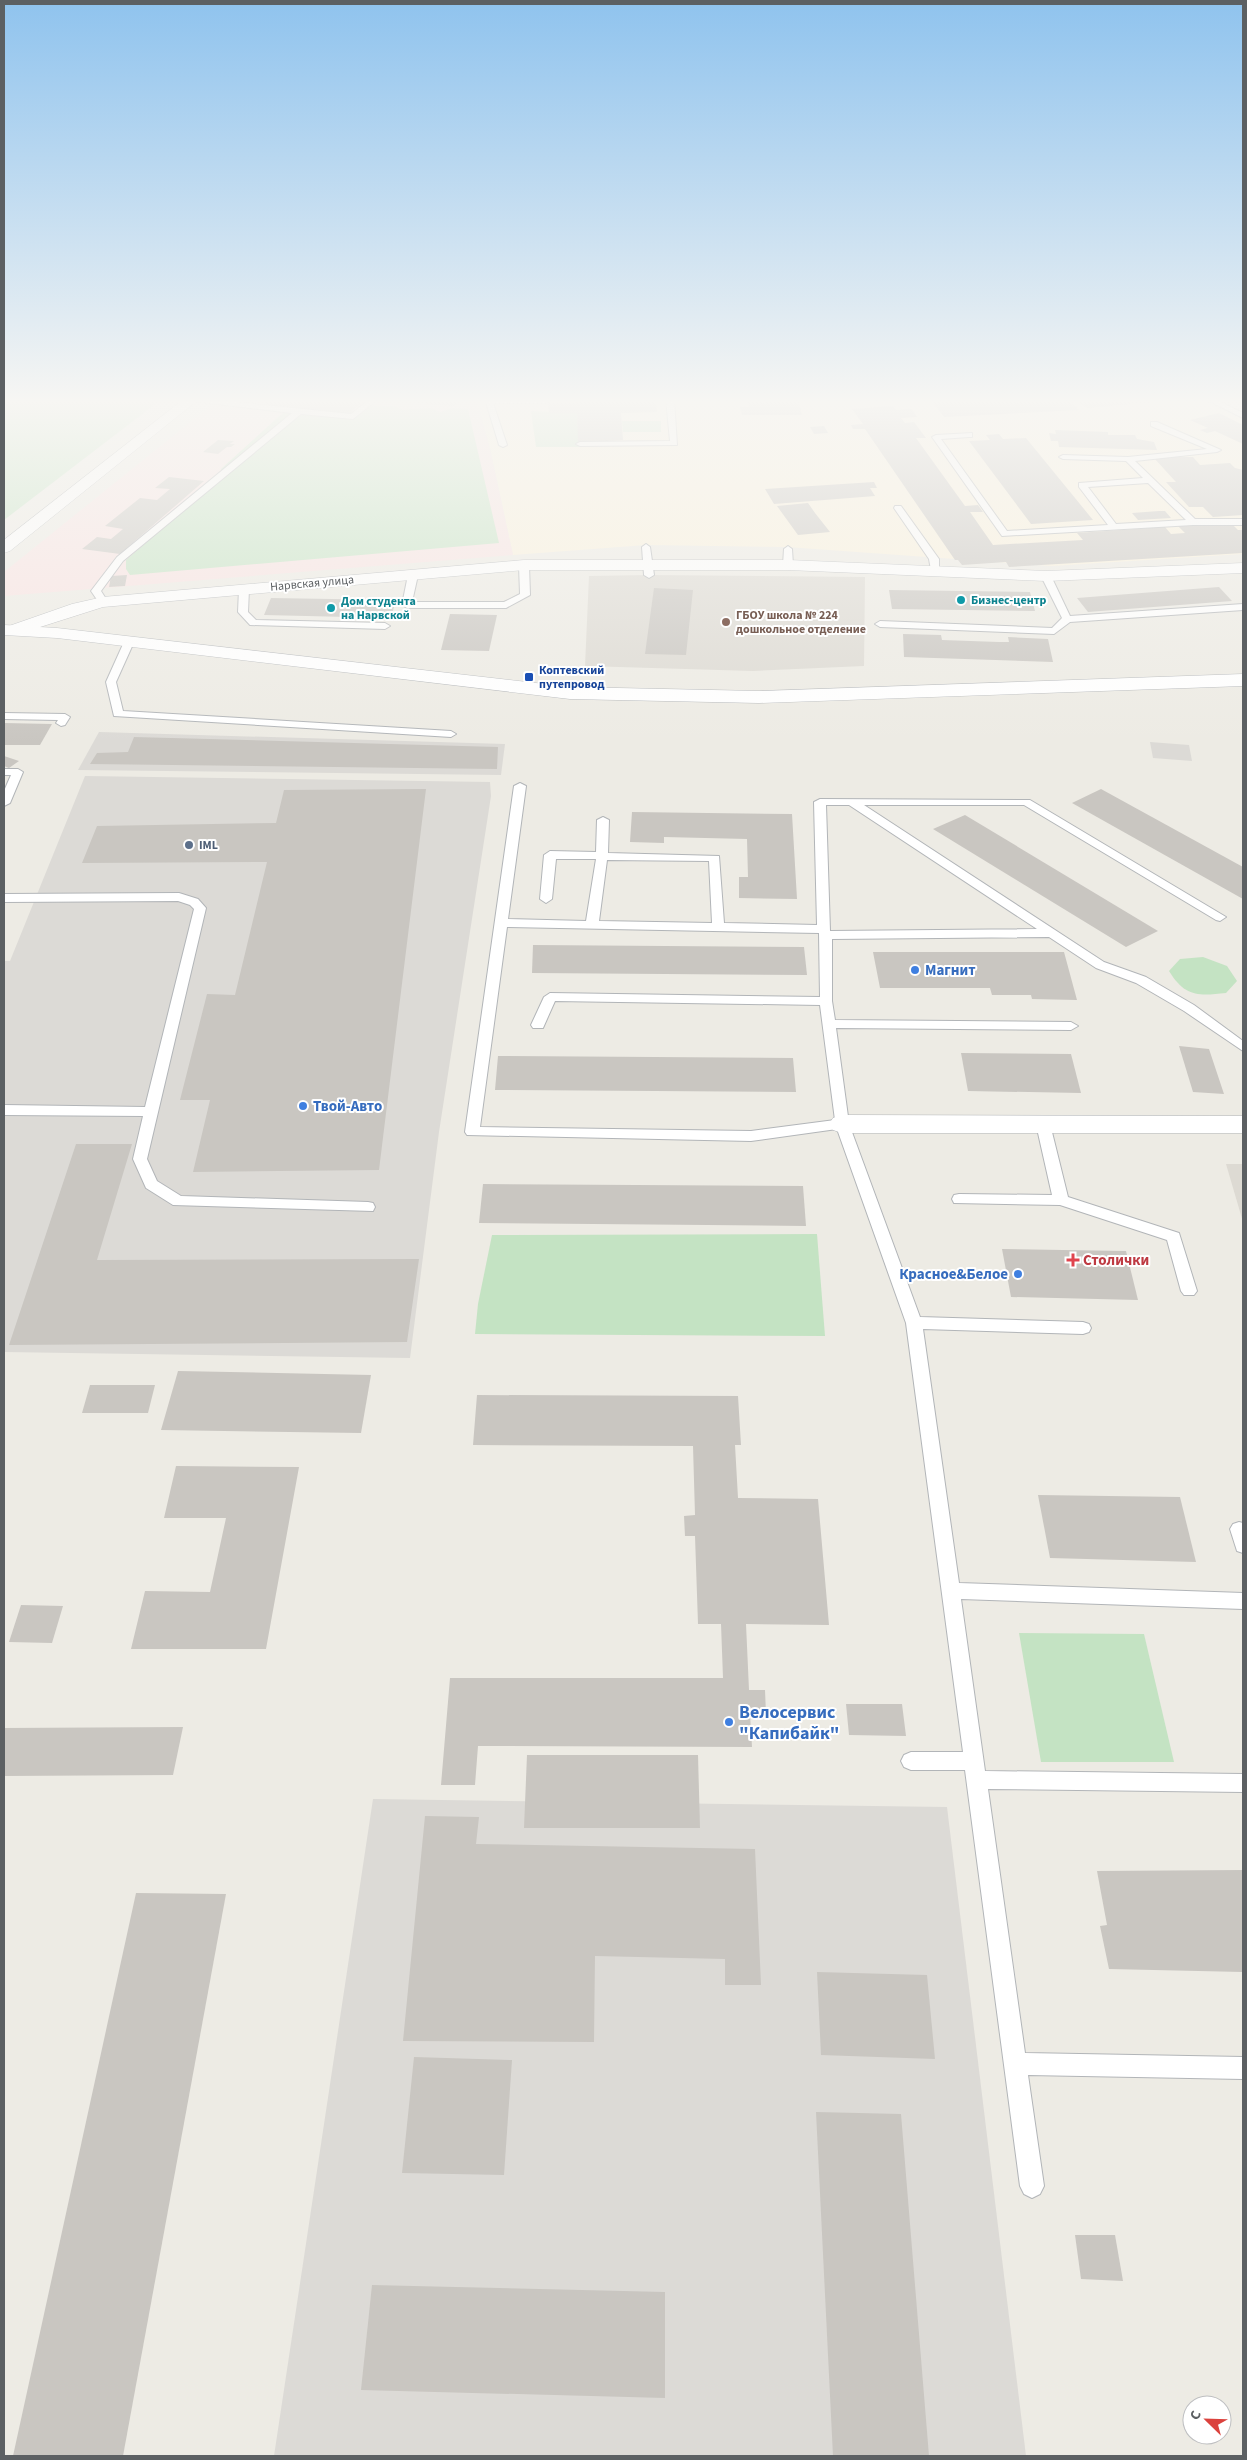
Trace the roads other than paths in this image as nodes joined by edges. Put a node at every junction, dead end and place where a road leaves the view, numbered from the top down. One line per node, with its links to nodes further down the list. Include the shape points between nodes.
1 (47, 514): 10 (street)
2 (175, 514): 17 (lane, via 120,559 96,591)
3 (902, 514): 13 (lane, via 934,559)
4 (991, 514): 9 (lane, via 1005,534)
5 (1104, 514): 9 (lane)
6 (1184, 514): 7 (lane)
7 (1193, 522): 8 (lane); 9 (lane)
8 (1243, 522)
9 (1114, 527)
10 (4, 548)
11 (524, 565): 13 (street, Нарвская улица, via 788,557); 14 (street, Нарвская улица); 14 (lane, via 524,595 506,605 407,605)
12 (1243, 568): 15 (street, Нарвская улица)
13 (936, 570): 15 (street, Нарвская улица)
14 (413, 574): 16 (street, Нарвская улица)
15 (1046, 576): 19 (lane)
16 (244, 589): 17 (street, Нарвская улица); 21 (lane, via 244,612 253,623)
17 (103, 602): 22 (street, Нарвская улица)
18 (1243, 607): 19 (lane)
19 (1067, 619): 20 (lane, via 1054,631)
20 (880, 624)
21 (385, 626)
22 (8, 634): 23 (street)
23 (129, 642): 24 (street, via 570,693 699,698); 27 (lane, via 112,682 118,714)
24 (1243, 680)
25 (4, 716): 26 (lane, via 65,717)
26 (62, 723)
27 (451, 734)
28 (4, 772): 30 (lane, via 18,772)
29 (520, 786): 37 (lane)
30 (4, 802)
31 (853, 802): 36 (lane, via 1026,802); 40 (lane, via 820,802); 41 (lane)
32 (603, 820): 33 (lane)
33 (602, 856): 35 (lane, via 550,855); 38 (lane); 39 (lane, via 715,858)
34 (4, 898): 48 (lane, via 179,897 194,902 200,908)
35 (546, 899)
36 (1220, 917)
37 (500, 923): 38 (lane); 49 (lane, via 472,1132 751,1136)
38 (592, 924): 39 (lane)
39 (718, 926): 40 (lane)
40 (825, 932): 41 (lane); 42 (lane)
41 (1053, 933): 46 (lane, via 1100,964 1141,980 1190,1008)
42 (826, 1001): 43 (lane); 44 (lane, via 550,997)
43 (829, 1024): 45 (lane); 49 (lane)
44 (538, 1025)
45 (1071, 1026)
46 (1243, 1047)
47 (4, 1110): 48 (lane)
48 (151, 1112): 54 (lane, via 140,1159 151,1184 178,1201)
49 (842, 1124): 50 (street); 56 (lane)
50 (1043, 1124): 51 (street); 53 (lane)
51 (1243, 1125)
52 (959, 1199): 53 (lane)
53 (1061, 1200): 55 (lane, via 1174,1237)
54 (368, 1207)
55 (1189, 1291)
56 (914, 1322): 57 (lane); 58 (lane)
57 (1083, 1328)
58 (951, 1591): 59 (lane); 61 (lane)
59 (1243, 1601)
60 (912, 1761): 61 (lane)
61 (975, 1770): 62 (lane); 63 (lane)
62 (1243, 1783)
63 (1016, 2064): 64 (lane); 65 (lane)
64 (1243, 2068)
65 (1032, 2186)

